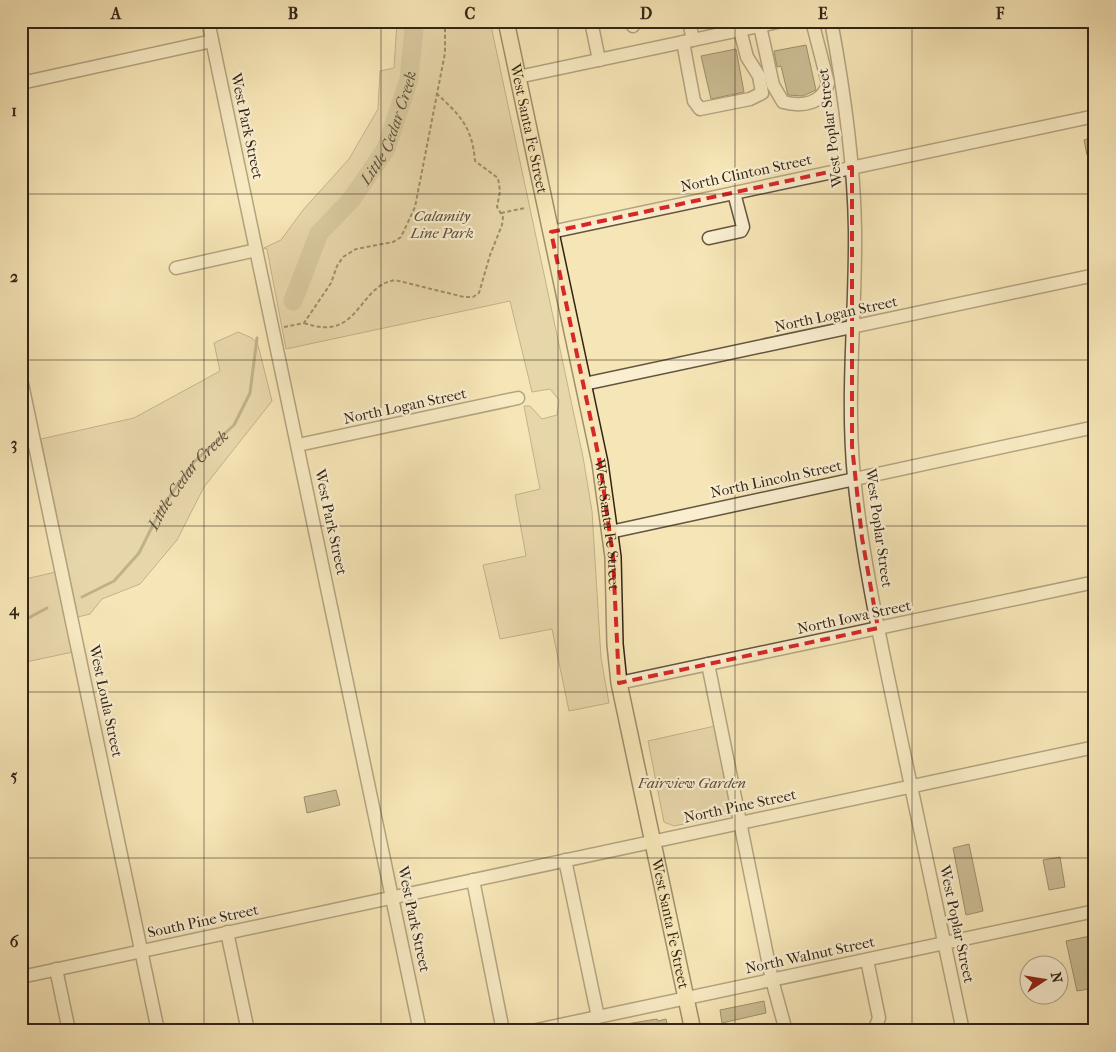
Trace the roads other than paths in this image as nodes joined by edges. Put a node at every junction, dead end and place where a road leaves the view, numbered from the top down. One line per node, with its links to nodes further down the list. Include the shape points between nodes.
1 (208, 21): 10 (street, West Park Street)
2 (506, 21): 13 (main road, West Santa Fe Street)
3 (590, 21): 12 (street)
4 (689, 21): 11 (street)
5 (782, 21): 8 (street)
6 (812, 21): 16 (street)
7 (831, 21): 14 (street, West Poplar Street)
8 (760, 26): 9 (street); 16 (street, via 773,85 783,102 794,105 813,102 826,93)
9 (740, 30): 11 (street); 11 (street, via 747,56 759,76 762,94 750,99 700,109 694,101)
10 (212, 41): 15 (street); 22 (street, West Park Street)
11 (688, 41): 12 (street)
12 (599, 60): 13 (street)
13 (518, 77): 20 (main road, West Santa Fe Street)
14 (842, 81): 16 (street); 18 (street, West Poplar Street)
15 (21, 82)
16 (828, 83)
17 (1095, 116): 18 (street, North Clinton Street)
18 (852, 167): 19 (street, North Clinton Street); 25 (street, West Poplar Street, via 855,253)
19 (734, 192): 20 (street, North Clinton Street); 21 (street, via 743,227 741,231)
20 (551, 232): 27 (main road, West Santa Fe Street)
21 (709, 238)
22 (256, 250): 23 (street); 30 (street, West Park Street)
23 (176, 268)
24 (1095, 275): 25 (street, North Logan Street)
25 (852, 327): 27 (street, North Logan Street); 31 (street, West Poplar Street, via 851,412)
26 (21, 379): 47 (street, West Loula Street)
27 (584, 384): 32 (main road, West Santa Fe Street)
28 (518, 398): 30 (street, North Logan Street)
29 (1095, 427): 31 (street, North Lincoln Street)
30 (298, 445): 43 (street, West Park Street)
31 (855, 478): 32 (street, North Lincoln Street); 34 (street, West Poplar Street)
32 (610, 532): 36 (main road, West Santa Fe Street, via 614,644)
33 (1095, 582): 34 (street, North Iowa Street)
34 (878, 628): 35 (street, North Iowa Street); 38 (street, West Poplar Street)
35 (708, 664): 36 (street, North Iowa Street); 39 (street)
36 (619, 683): 40 (main road, West Santa Fe Street)
37 (1095, 746): 38 (street, North Pine Street)
38 (911, 786): 39 (street, North Pine Street); 46 (street, West Poplar Street)
39 (740, 823): 40 (street, North Pine Street); 51 (street)
40 (652, 841): 41 (street, North Pine Street); 52 (main road, West Santa Fe Street)
41 (565, 860): 42 (street, North Pine Street); 53 (street)
42 (473, 880): 43 (street, North Pine Street); 58 (street)
43 (392, 897): 45 (street, South Pine Street); 57 (street, West Park Street)
44 (1095, 911): 46 (street, North Walnut Street)
45 (227, 932): 47 (street, South Pine Street); 56 (street)
46 (944, 944): 48 (street, North Walnut Street); 63 (street, West Poplar Street)
47 (141, 951): 49 (street, South Pine Street); 55 (street, West Loula Street)
48 (867, 960): 51 (street, North Walnut Street); 62 (street, via 879,1018)
49 (56, 969): 50 (street, South Pine Street); 54 (street)
50 (21, 977)
51 (772, 980): 52 (street, North Walnut Street); 61 (street)
52 (686, 998): 53 (street, North Walnut Street); 60 (main road, West Santa Fe Street)
53 (598, 1017): 59 (street, North Walnut Street)
54 (69, 1031)
55 (158, 1031)
56 (248, 1031)
57 (420, 1031)
58 (503, 1031)
59 (532, 1031)
60 (692, 1031)
61 (786, 1031)
62 (874, 1031)
63 (963, 1031)

